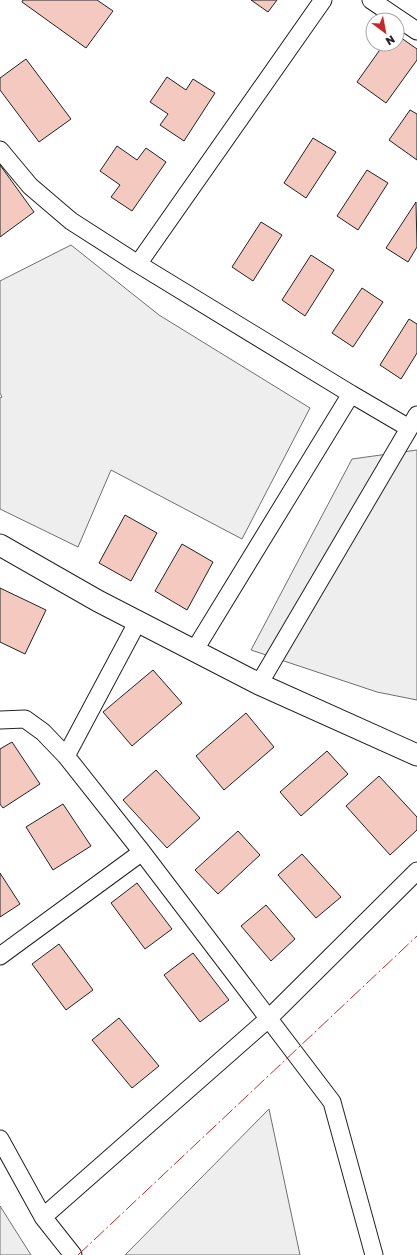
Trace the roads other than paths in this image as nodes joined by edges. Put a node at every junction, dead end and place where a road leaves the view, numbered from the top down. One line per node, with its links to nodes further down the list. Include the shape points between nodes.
1 (323, 0): 5 (street)
2 (372, 0): 3 (street)
3 (417, 31)
4 (0, 150): 5 (street, via 30,186 71,221)
5 (138, 264): 6 (street)
6 (351, 394): 7 (street); 10 (street)
7 (413, 421): 11 (street)
8 (0, 545): 9 (street, via 98,601)
9 (138, 620): 10 (street); 14 (street)
10 (194, 651): 11 (street)
11 (259, 684): 13 (street)
12 (0, 720): 14 (street, via 25,719 43,732)
13 (417, 755)
14 (66, 756): 15 (street)
15 (142, 852): 17 (street); 18 (street)
16 (417, 871): 18 (street)
17 (0, 956)
18 (268, 1019): 20 (street); 22 (street, via 332,1102)
19 (0, 1139): 20 (street)
20 (43, 1217): 21 (street)
21 (73, 1255)
22 (374, 1255)

